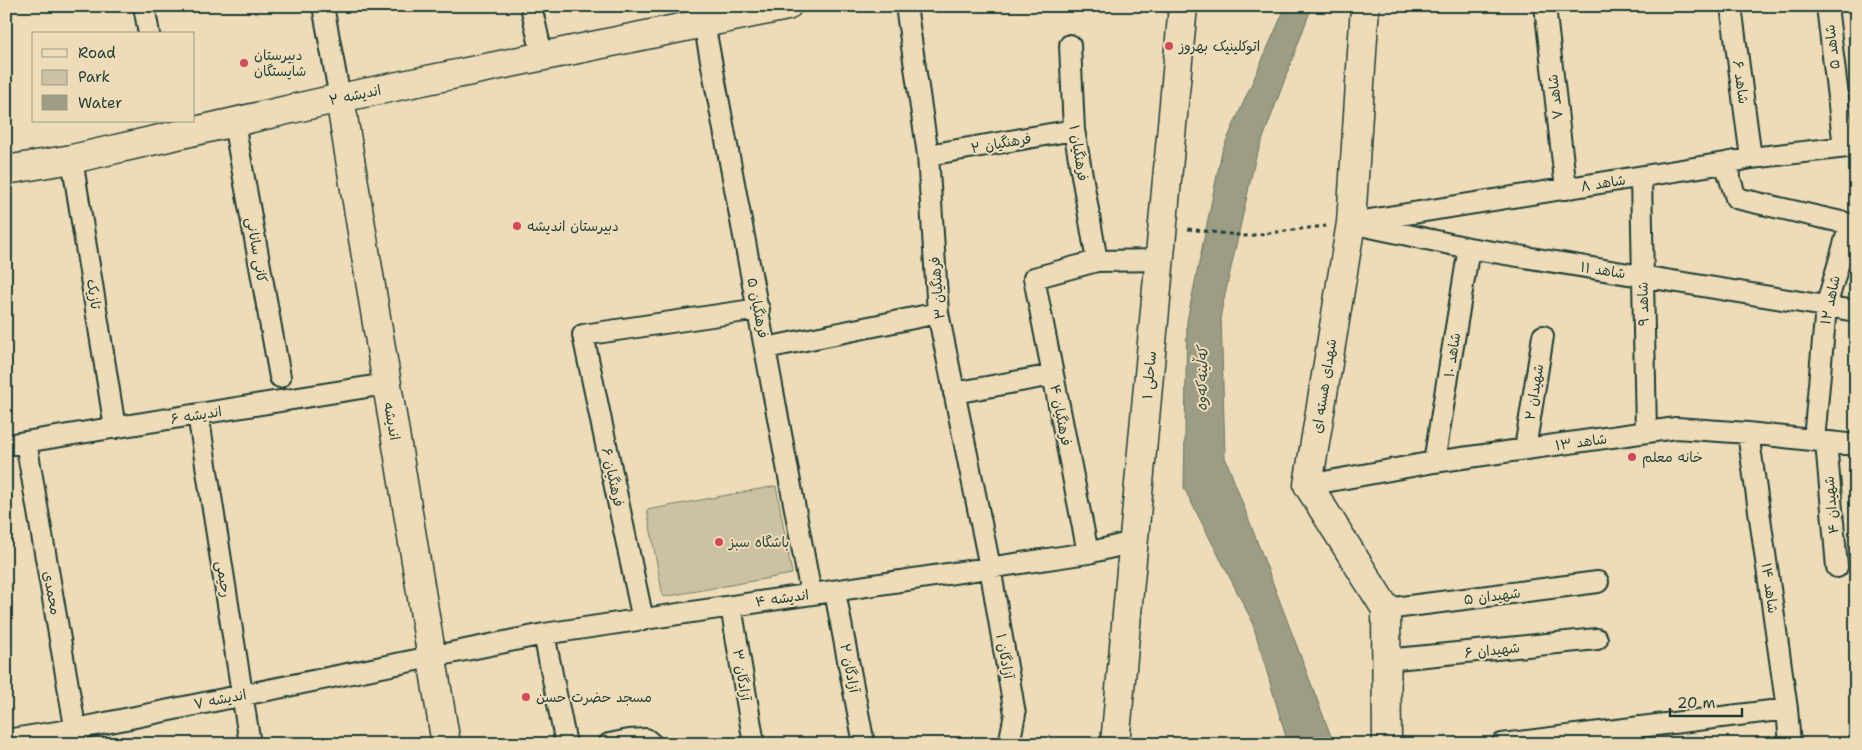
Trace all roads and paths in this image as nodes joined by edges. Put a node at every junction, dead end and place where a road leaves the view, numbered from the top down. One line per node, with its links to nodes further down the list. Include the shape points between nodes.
1 (144, 6): 12 (street)
2 (323, 6): 15 (street)
3 (531, 6): 14 (street)
4 (787, 6): 11 (street, اندیشه ۲)
5 (906, 6): 20 (street, فرهنگیان ۳)
6 (1183, 6): 31 (street, ساحلی ۱)
7 (1365, 6): 27 (street, شهدای هسته ای)
8 (1544, 6): 26 (street, شاهد ۷)
9 (1731, 6): 21 (street, شاهد ۶)
10 (1827, 6): 19 (street, شاهد ۵)
11 (705, 14): 14 (street, اندیشه ۲); 34 (street, فرهنگیان ۵)
12 (149, 32)
13 (1070, 45): 18 (street, فرهنگیان ۱)
14 (542, 55): 15 (street, اندیشه ۲)
15 (340, 98): 16 (street, اندیشه ۲); 41 (street, اندیشه)
16 (234, 123): 17 (street, اندیشه ۲); 40 (street, کانی سانانی)
17 (166, 130): 22 (street, اندیشه ۲)
18 (1074, 130): 20 (street, فرهنگیان ۲); 30 (street, فرهنگیان ۱)
19 (1850, 146): 21 (street, شاهد ۸)
20 (928, 155): 36 (street, فرهنگیان ۳)
21 (1751, 158): 23 (street, شاهد ۸)
22 (72, 159): 24 (street, اندیشه ۲); 44 (street, تازیک)
23 (1725, 164): 25 (street, شاهد ۸); 33 (street, شاهد ۱۲, via 1736,198 1850,224)
24 (6, 170)
25 (1641, 177): 26 (street, شاهد ۸); 32 (street, شاهد ۹)
26 (1566, 188): 27 (street, شاهد ۸)
27 (1351, 223): 28 (path, via 1245,236); 29 (street, شاهد ۱۱); 53 (street, شهدای هسته ای)
28 (1195, 230)
29 (1469, 248): 32 (street, شاهد ۱۱); 52 (street, شاهد ۱۰)
30 (1097, 260): 31 (street); 39 (street, فرهنگیان ۴, via 1034,278)
31 (1160, 260): 54 (street, ساحلی ۱)
32 (1642, 276): 33 (street, شاهد ۱۱); 45 (street, شاهد ۹)
33 (1826, 306): 35 (street, شاهد ۱۱); 47 (street, شاهد ۱۲)
34 (758, 309): 38 (street, فرهنگیان ۵); 63 (street, فرهنگیان ۶, via 583,335)
35 (1856, 311)
36 (938, 312): 38 (street); 42 (street, فرهنگیان ۳)
37 (1543, 336): 51 (street, شهیدان ۲)
38 (766, 348): 60 (street, فرهنگیان ۵)
39 (1053, 375): 42 (street); 55 (street, فرهنگیان ۴)
40 (280, 377)
41 (386, 384): 43 (street, اندیشه ۶); 66 (street, اندیشه)
42 (954, 393): 56 (street, فرهنگیان ۳)
43 (198, 414): 44 (street, اندیشه ۶); 68 (street, رحیمی)
44 (115, 428): 48 (street, اندیشه ۶)
45 (1646, 432): 46 (street, شاهد ۱۳, via 1676,428); 51 (street, شاهد ۱۳)
46 (1748, 434): 47 (street, شاهد ۱۳); 69 (street, شاهد ۱۴)
47 (1820, 441): 50 (street, شاهد ۱۳); 57 (street, شهیدان ۴)
48 (26, 442): 49 (street, اندیشه ۶); 70 (street, محمدی)
49 (6, 445)
50 (1856, 445)
51 (1525, 449): 52 (street, شاهد ۱۳)
52 (1434, 462): 53 (street, شاهد ۱۳)
53 (1308, 485): 62 (street)
54 (1133, 542): 55 (street, اندیشه ۴); 81 (street, ساحلی ۱)
55 (1088, 553): 56 (street, اندیشه ۴)
56 (990, 567): 59 (street, اندیشه ۴); 80 (street, آزادگان ۱, via 1015,714)
57 (1836, 568)
58 (1598, 582): 62 (street, شهیدان ۵)
59 (835, 592): 60 (street, اندیشه ۴); 79 (street, آزادگان ۲)
60 (811, 594): 61 (street, اندیشه ۴)
61 (731, 606): 63 (street, اندیشه ۴); 78 (street, آزادگان ۳)
62 (1386, 609): 67 (street)
63 (643, 620): 64 (street, اندیشه ۴)
64 (544, 634): 66 (street, اندیشه ۴); 75 (street)
65 (1597, 639): 67 (street, شهیدان ۶)
66 (432, 657): 68 (street, اندیشه ۷); 74 (street, اندیشه)
67 (1386, 660): 82 (street)
68 (242, 695): 70 (street, اندیشه ۷); 73 (street, رحیمی)
69 (1787, 709): 71 (street); 84 (street, شاهد ۱۴)
70 (77, 736): 72 (street, اندیشه ۷)
71 (1608, 737): 83 (street)
72 (6, 740)
73 (250, 744)
74 (446, 744)
75 (566, 744)
76 (609, 744): 77 (street, via 646,739)
77 (652, 744)
78 (754, 744)
79 (864, 744)
80 (1009, 744)
81 (1115, 744)
82 (1387, 744)
83 (1502, 744)
84 (1790, 744)

